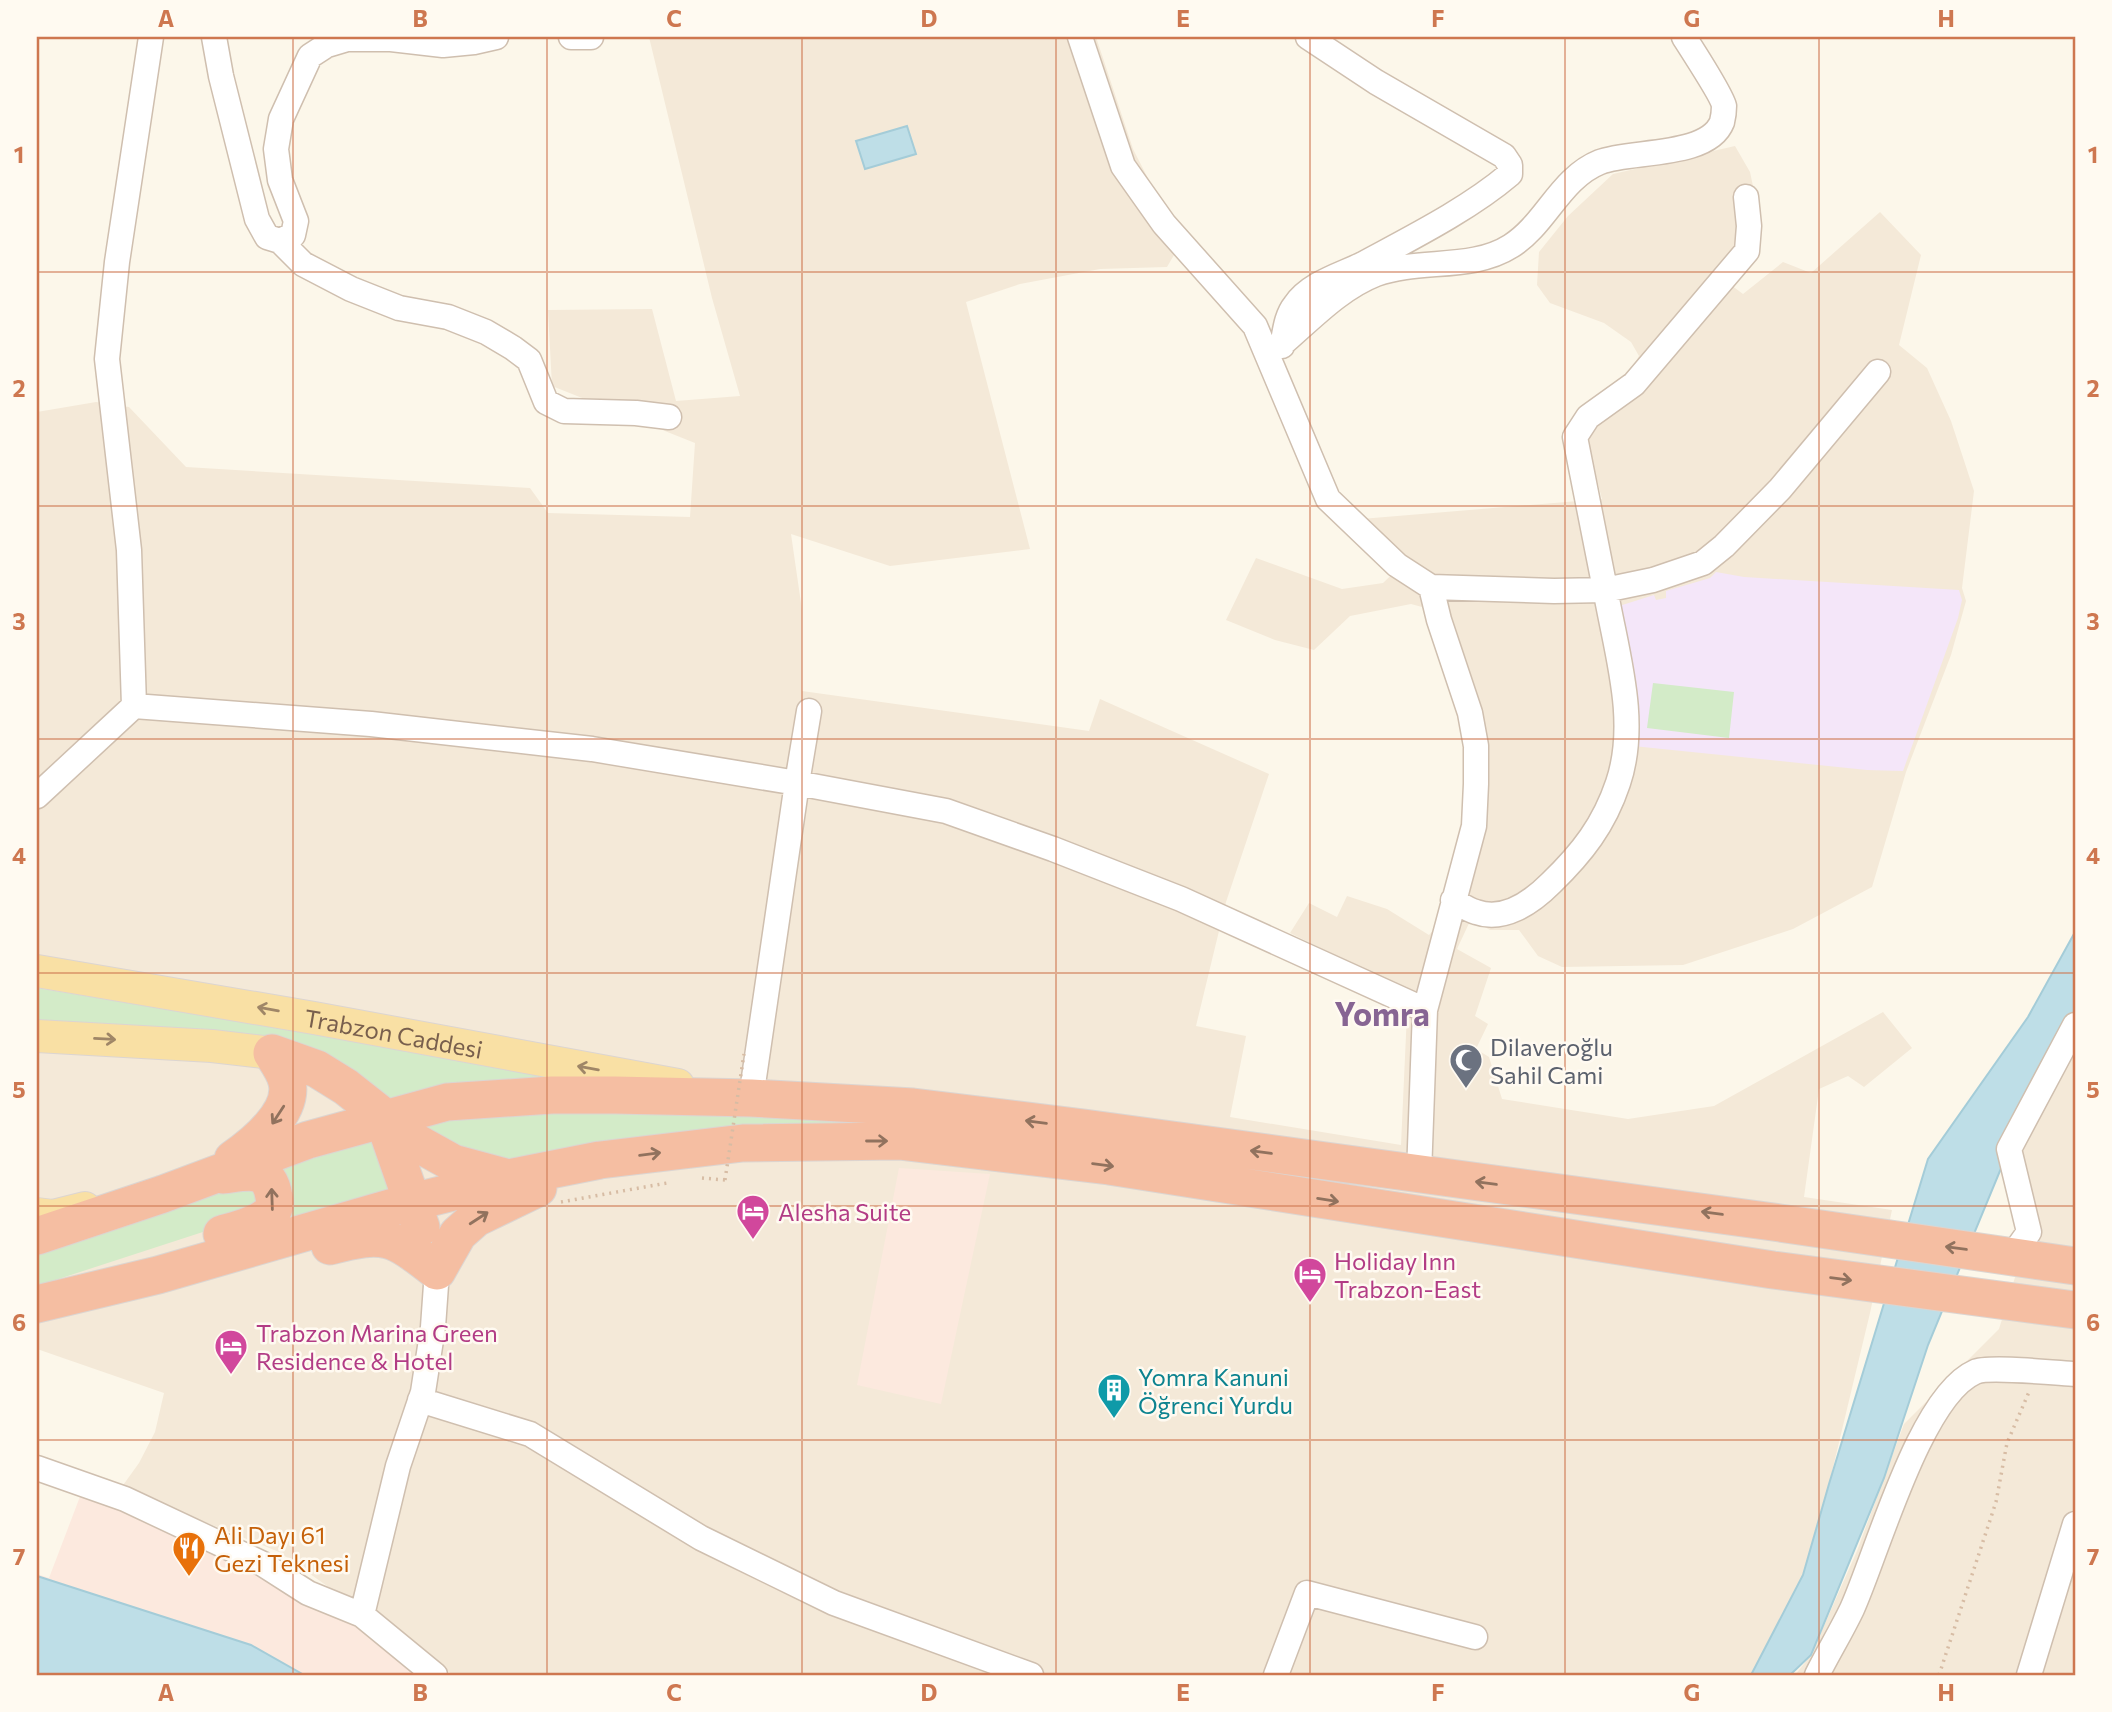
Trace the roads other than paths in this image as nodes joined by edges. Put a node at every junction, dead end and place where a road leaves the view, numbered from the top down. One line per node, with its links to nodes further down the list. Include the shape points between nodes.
1 (151, 37): 17 (street, via 107,359 129,550)
2 (214, 37): 10 (street, via 257,219 267,237)
3 (496, 37): 10 (street, via 443,45 347,39 310,56 281,119 276,149 296,221 293,235)
4 (571, 37): 5 (street)
5 (591, 37)
6 (1080, 37): 12 (street, via 1124,166 1164,224 1255,326)
7 (1308, 37): 11 (street, via 1504,156 1510,174 1486,194 1307,294 1294,305)
8 (1684, 37): 11 (street, via 1724,104 1722,122 1706,140 1600,162 1579,174 1513,245 1474,259 1377,274 1338,297)
9 (1746, 197): 16 (street, via 1747,251 1634,384 1588,416 1574,437)
10 (280, 242): 14 (street, via 303,264 351,289 399,308 448,317 513,348 529,360 545,401 565,411)
11 (1282, 344): 12 (street)
12 (1274, 371): 15 (street, via 1328,499 1396,565)
13 (1878, 372): 16 (street, via 1780,489 1703,564)
14 (668, 417)
15 (1431, 587): 16 (street); 21 (street, via 1476,746 1474,827)
16 (1605, 590): 21 (street, via 1628,725 1619,783 1599,827 1544,891 1519,908 1496,916)
17 (134, 706): 19 (street, via 371,724 592,749); 20 (street)
18 (809, 711): 19 (street)
19 (797, 783): 23 (street, via 946,811 1053,849 1181,899); 27 (street)
20 (37, 796)
21 (1452, 900): 23 (street)
22 (37, 971): 27 (main road, Trabzon Caddesi, one-way to 22)
23 (1425, 1010): 30 (street)
24 (2075, 1025): 36 (street, via 2009,1149 2029,1231 2014,1253)
25 (37, 1035): 26 (main road, one-way to 26)
26 (272, 1053): 28 (highway, via 317,1069); 31 (highway, one-way to 31, via 288,1082 286,1102 253,1146)
27 (751, 1098): 28 (highway, via 552,1095 447,1102); 30 (highway, one-way to 27, via 913,1107)
28 (383, 1118): 31 (highway); 32 (highway, via 453,1163); 33 (highway)
29 (600, 1160): 32 (highway); 38 (highway, one-way to 29, via 458,1234 476,1218); 41 (highway, one-way to 41, via 743,1143 899,1141 1109,1166 1773,1270)
30 (1419, 1174): 36 (highway, one-way to 30)
31 (208, 1177): 34 (main road, via 53,1216); 35 (highway); 39 (highway, one-way to 31, via 252,1224 273,1211 274,1192 265,1175 246,1172)
32 (509, 1178): 33 (highway)
33 (412, 1203): 38 (highway); 40 (highway)
34 (37, 1214)
35 (37, 1236)
36 (2001, 1255): 37 (highway)
37 (2062, 1264)
38 (437, 1271): 40 (highway, via 403,1244 373,1237 166,1288); 43 (street)
39 (37, 1296)
40 (37, 1306)
41 (2062, 1308)
42 (2075, 1374): 51 (street, via 1977,1371 1954,1385 1900,1484 1852,1609)
43 (420, 1400): 46 (street, via 398,1466); 49 (street, via 530,1434 701,1538 834,1603)
44 (37, 1468): 46 (street, via 125,1499 261,1563 307,1593)
45 (2075, 1524): 52 (street)
46 (362, 1615): 48 (street)
47 (1475, 1637): 50 (street, via 1307,1593)
48 (435, 1675)
49 (1031, 1675)
50 (1276, 1675)
51 (1817, 1675)
52 (2029, 1675)

